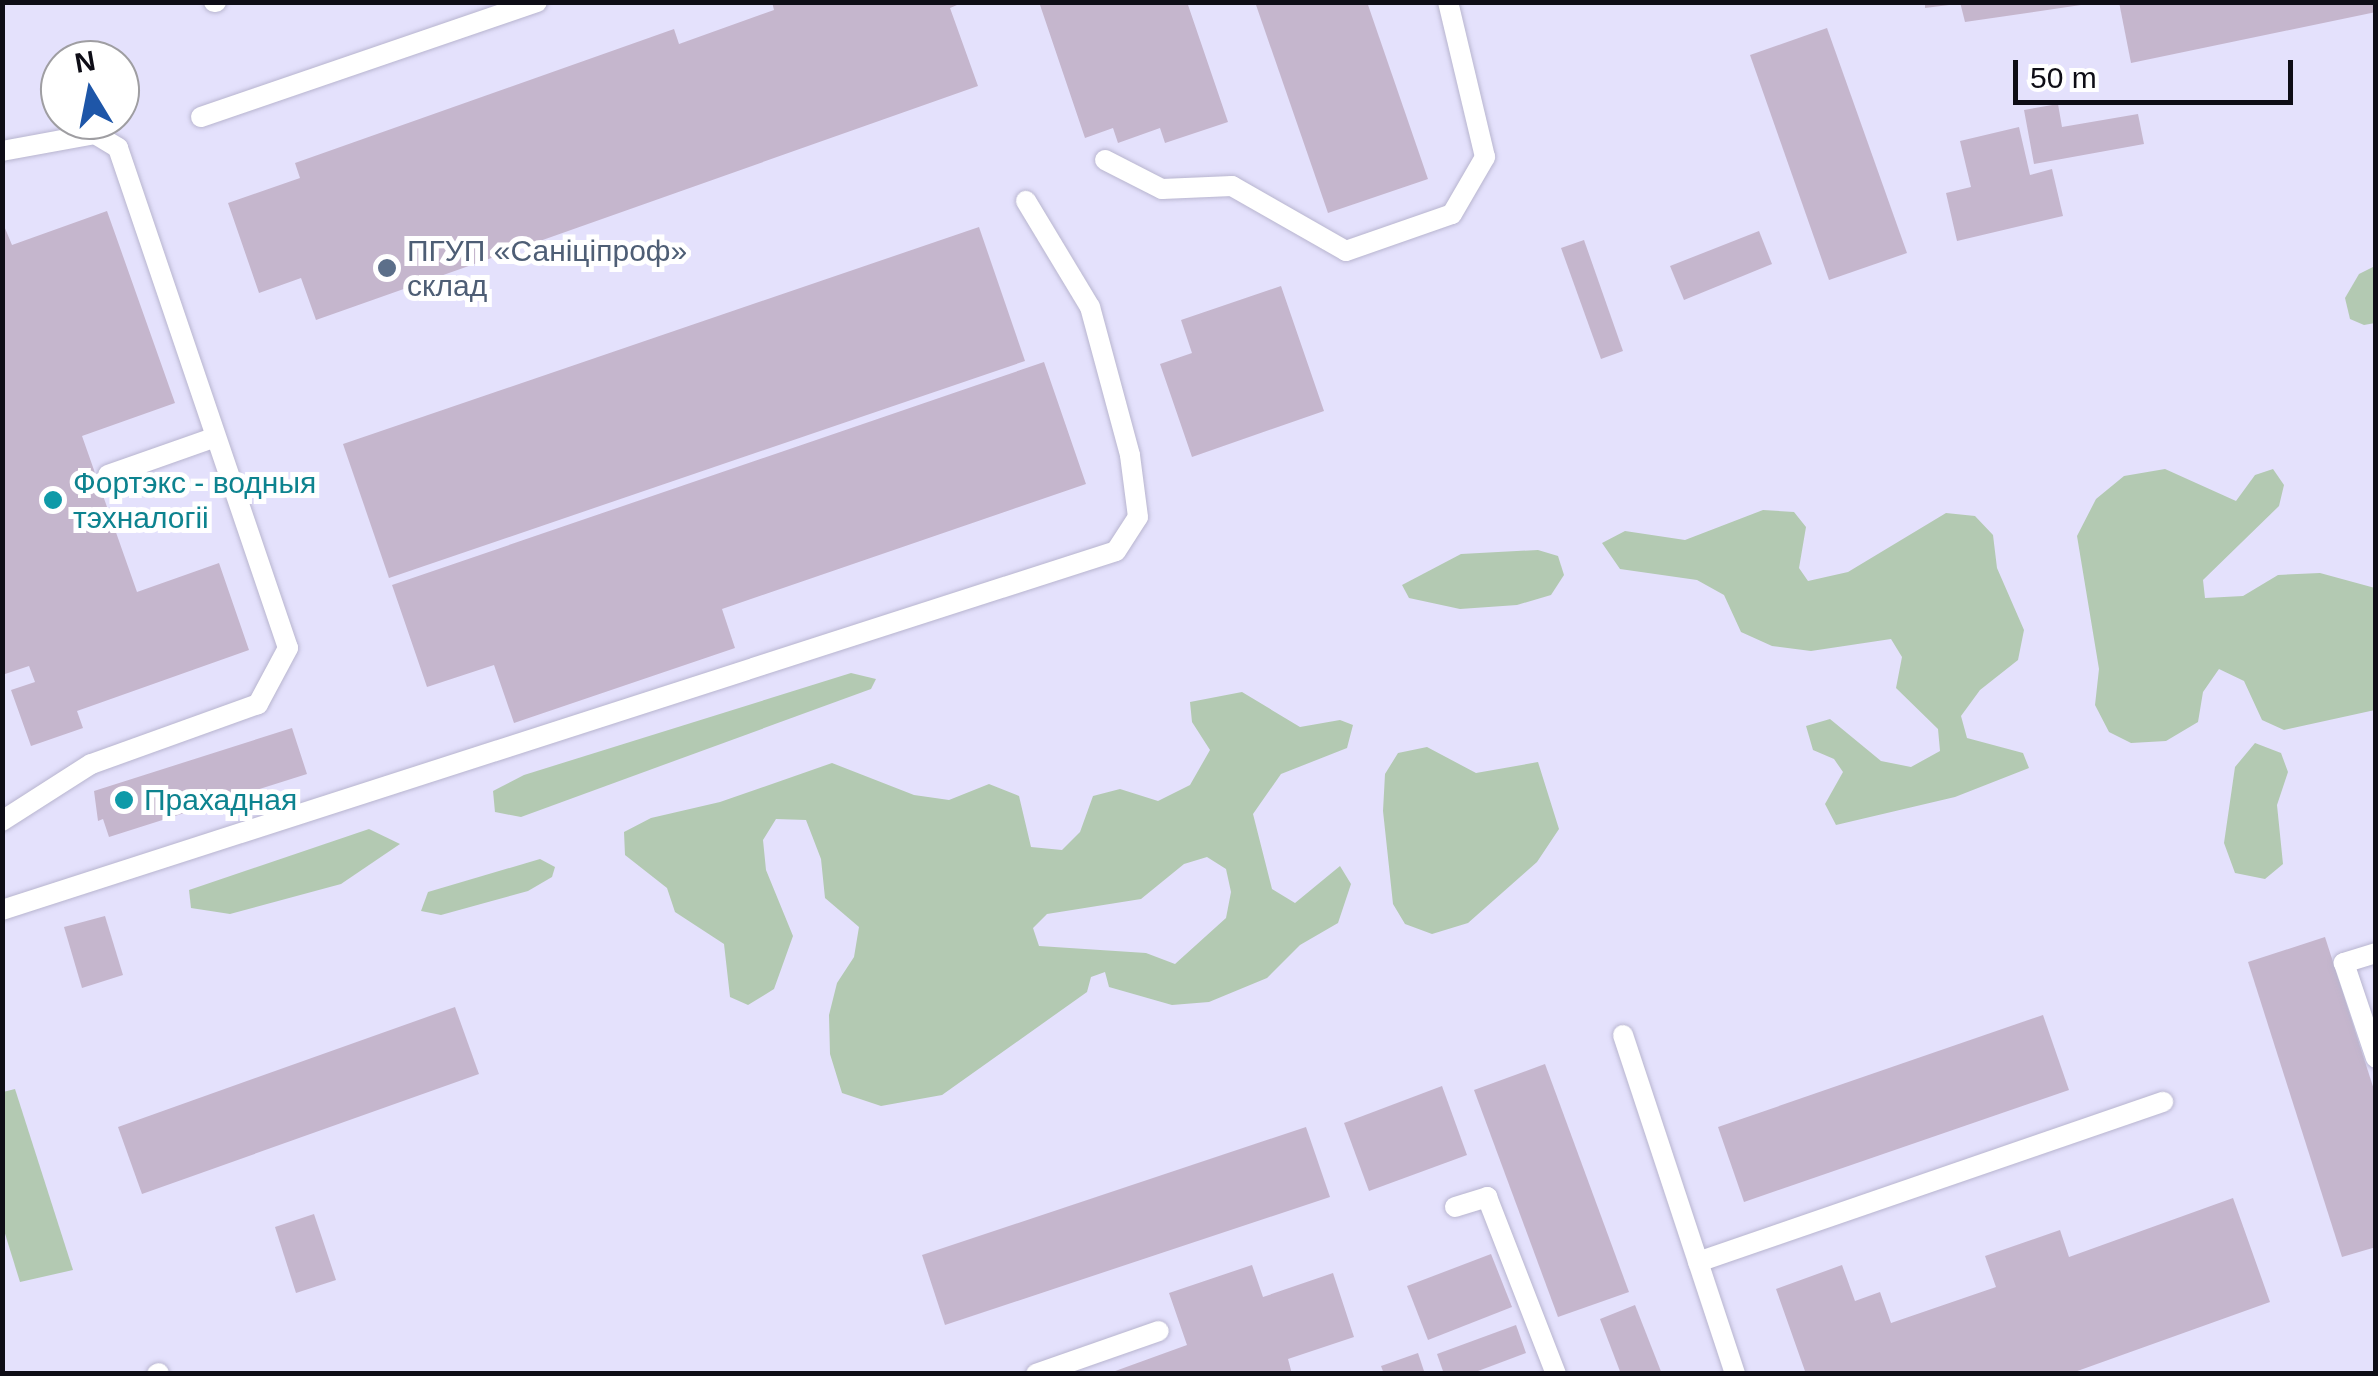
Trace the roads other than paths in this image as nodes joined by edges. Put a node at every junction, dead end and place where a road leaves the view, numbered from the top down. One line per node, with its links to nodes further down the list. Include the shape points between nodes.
1 (537, 2): 3 (lane)
2 (1448, 2): 5 (lane, via 1485,157 1452,214 1346,251 1232,186 1162,189)
3 (202, 116)
4 (2, 151): 7 (lane, via 94,134 118,148)
5 (1105, 160)
6 (1026, 201): 10 (lane, via 1090,307 1130,456 1138,518 1116,550)
7 (216, 437): 8 (lane); 9 (lane, via 288,648 258,704 91,764)
8 (108, 475)
9 (2, 821)
10 (2, 910)
11 (2376, 952): 13 (lane, via 2344,964)
12 (1622, 1036): 16 (lane)
13 (2376, 1058)
14 (2163, 1102): 16 (lane)
15 (1455, 1207): 19 (lane, via 1487,1197)
16 (1698, 1262): 20 (lane)
17 (1159, 1331): 18 (lane)
18 (1036, 1374)
19 (1556, 1374)
20 (1735, 1374)

